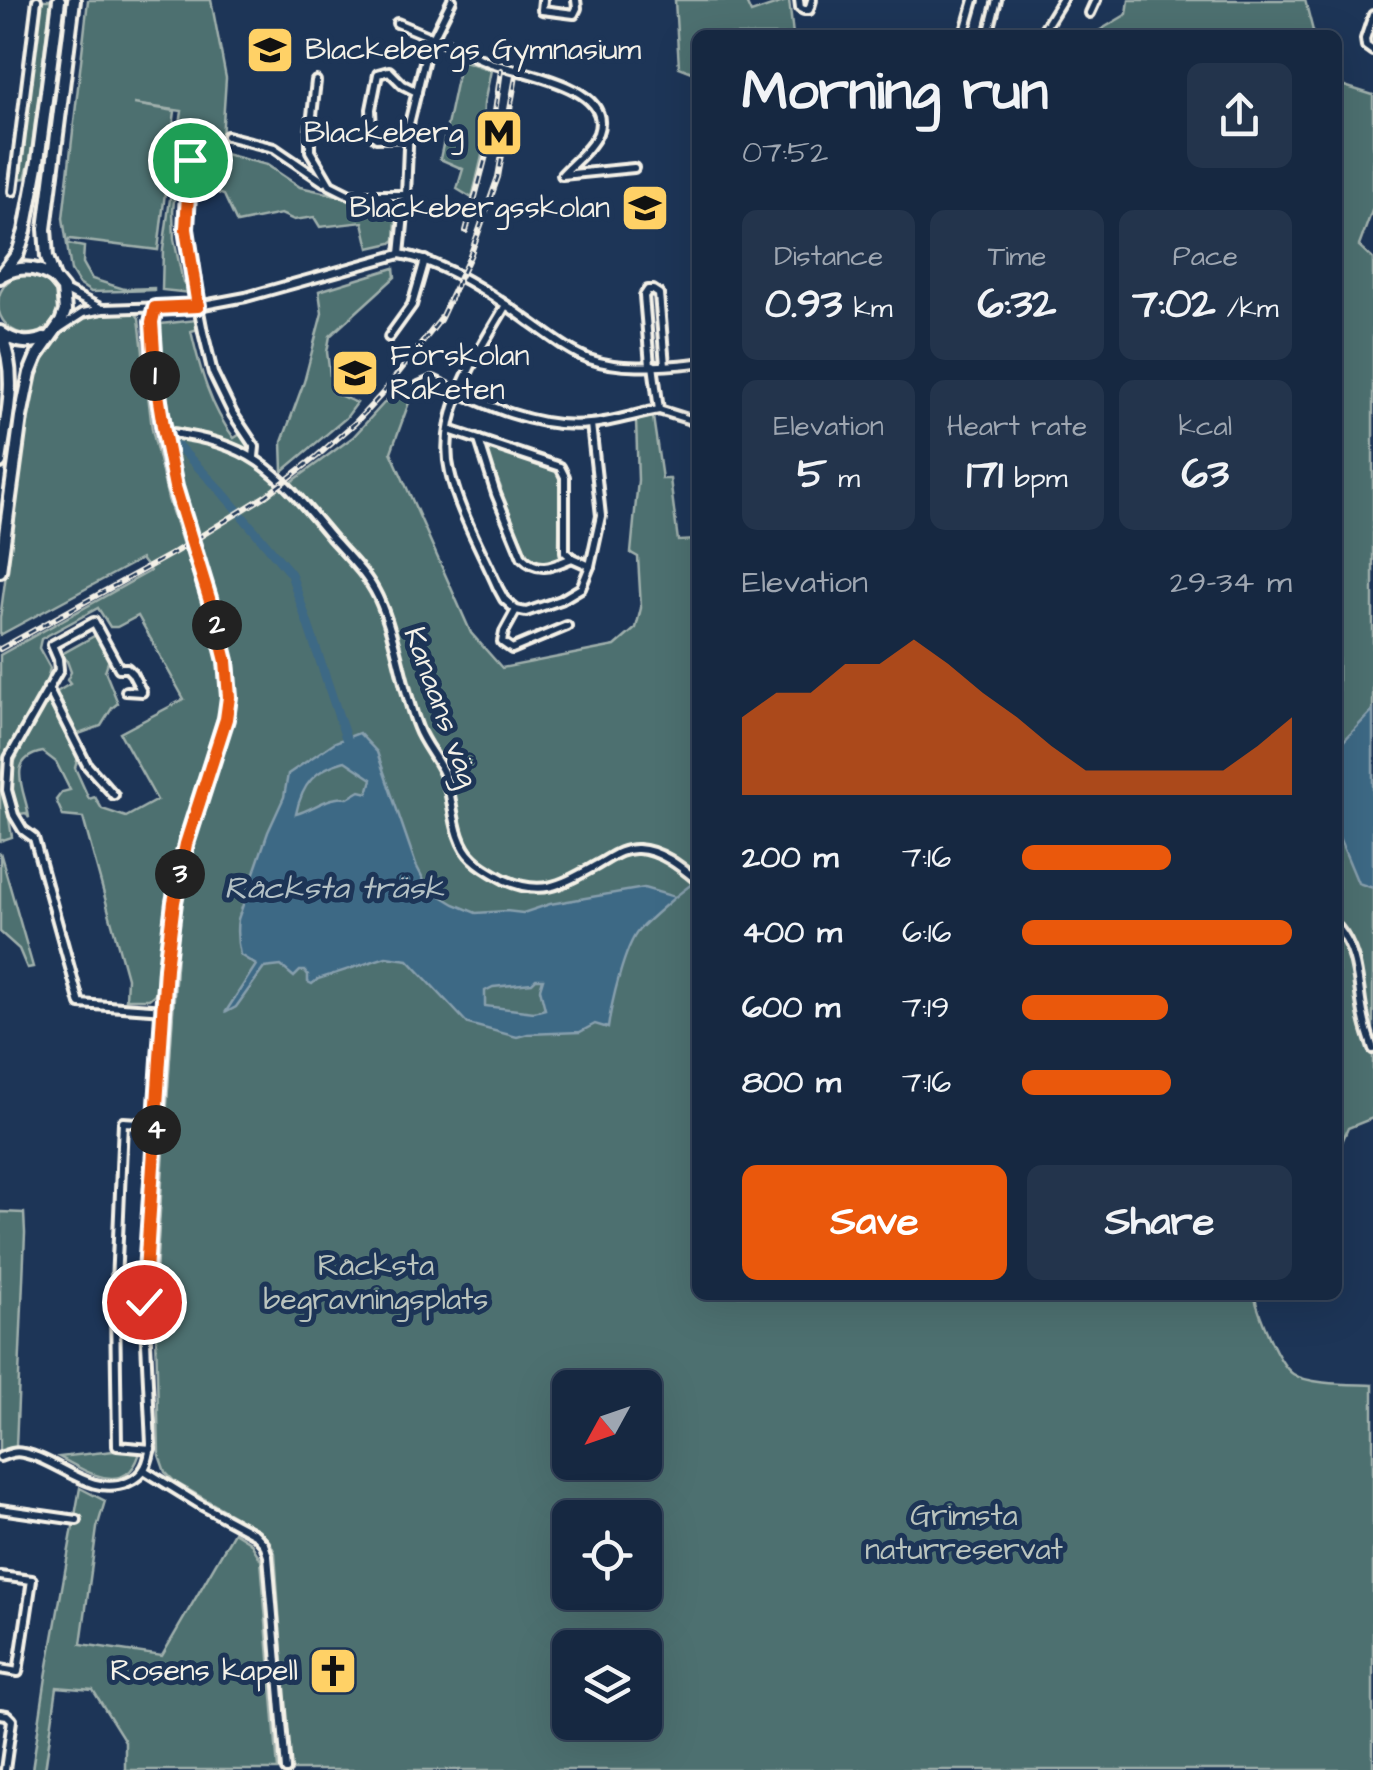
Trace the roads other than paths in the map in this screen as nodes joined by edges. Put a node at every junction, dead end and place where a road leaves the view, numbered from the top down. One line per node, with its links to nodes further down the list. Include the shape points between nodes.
1 (37, 0): 28 (street)
2 (60, 0): 32 (main road, via 28,220)
3 (74, 0): 33 (main road, via 45,229)
4 (452, 0): 19 (street)
5 (543, 0): 6 (street, via 542,10 574,14)
6 (576, 0)
7 (799, 0): 8 (street, via 804,10)
8 (812, 0)
9 (974, 0): 16 (street)
10 (997, 0): 17 (street)
11 (1062, 0): 18 (street)
12 (1096, 0): 13 (street)
13 (1090, 12)
14 (1373, 15): 20 (street, via 1365,38)
15 (398, 23): 19 (street)
16 (965, 30)
17 (989, 30)
18 (1043, 30)
19 (434, 38): 22 (street); 26 (street, via 592,102 597,136 562,174)
20 (1373, 51)
21 (316, 81): 27 (street, via 310,151)
22 (417, 92): 24 (street); 24 (street, via 389,71 378,74 372,133)
23 (227, 136): 27 (street, via 274,148)
24 (408, 138): 29 (street)
25 (190, 160): 36 (street, via 186,229)
26 (634, 168)
27 (330, 185): 29 (street, via 350,195)
28 (13, 191)
29 (406, 194): 30 (street)
30 (400, 254): 31 (street); 36 (street)
31 (425, 260): 35 (street); 41 (street, via 412,305)
32 (2, 276): 33 (main road, via 34,268)
33 (54, 278): 34 (main road)
34 (63, 290): 38 (street); 40 (main road, via 65,311)
35 (506, 305): 43 (street, via 586,358); 46 (street)
36 (198, 306): 37 (street); 53 (street, via 213,373 255,446)
37 (155, 308): 38 (street); 51 (street)
38 (103, 309): 40 (street, via 83,313)
39 (0, 332): 40 (main road, via 24,343); 54 (main road, via 11,377)
40 (52, 334): 57 (main road, via 30,373)
41 (389, 338)
42 (692, 363): 44 (street)
43 (652, 365): 44 (street); 44 (street, via 648,290 659,294); 47 (street)
44 (664, 365)
45 (418, 386): 46 (street, via 433,380)
46 (459, 392): 49 (street, via 537,420); 50 (street)
47 (660, 410): 48 (street); 49 (street)
48 (692, 420)
49 (591, 424): 56 (street, via 601,516)
50 (449, 430): 52 (street); 58 (street, via 450,472 498,588)
51 (164, 432): 53 (street, Kanaans väg); 65 (street, via 226,661 229,697 174,902)
52 (478, 438): 55 (street, via 560,467 565,552); 55 (street, via 522,558 546,569)
53 (254, 457): 63 (street, Kanaans väg, via 289,486 377,594 417,726 446,778 470,856 520,888 544,889 636,848 658,853)
54 (0, 462)
55 (572, 558): 56 (street)
56 (590, 566): 58 (street, via 581,588 561,600)
57 (0, 570)
58 (516, 610): 59 (street, via 502,642 512,649)
59 (568, 626)
60 (48, 687): 61 (street, via 60,670 52,645 94,622 119,668 132,672 142,692); 62 (street, via 87,765); 65 (street, via 9,758 8,790 20,824 34,838 80,1004)
61 (126, 691)
62 (114, 795)
63 (692, 877)
64 (1342, 933): 66 (street, via 1356,960)
65 (165, 1010): 68 (street, via 144,1302)
66 (1373, 1049)
67 (139, 1123): 68 (street, via 123,1122 117,1446)
68 (151, 1448): 70 (street)
69 (0, 1458): 70 (street, via 27,1453 106,1486 131,1481)
70 (144, 1470): 77 (street, via 264,1544)
71 (0, 1509): 72 (street)
72 (77, 1520)
73 (0, 1576): 74 (street, via 32,1580 18,1672)
74 (0, 1669)
75 (0, 1714): 76 (street, via 12,1720)
76 (5, 1770)
77 (286, 1770)

